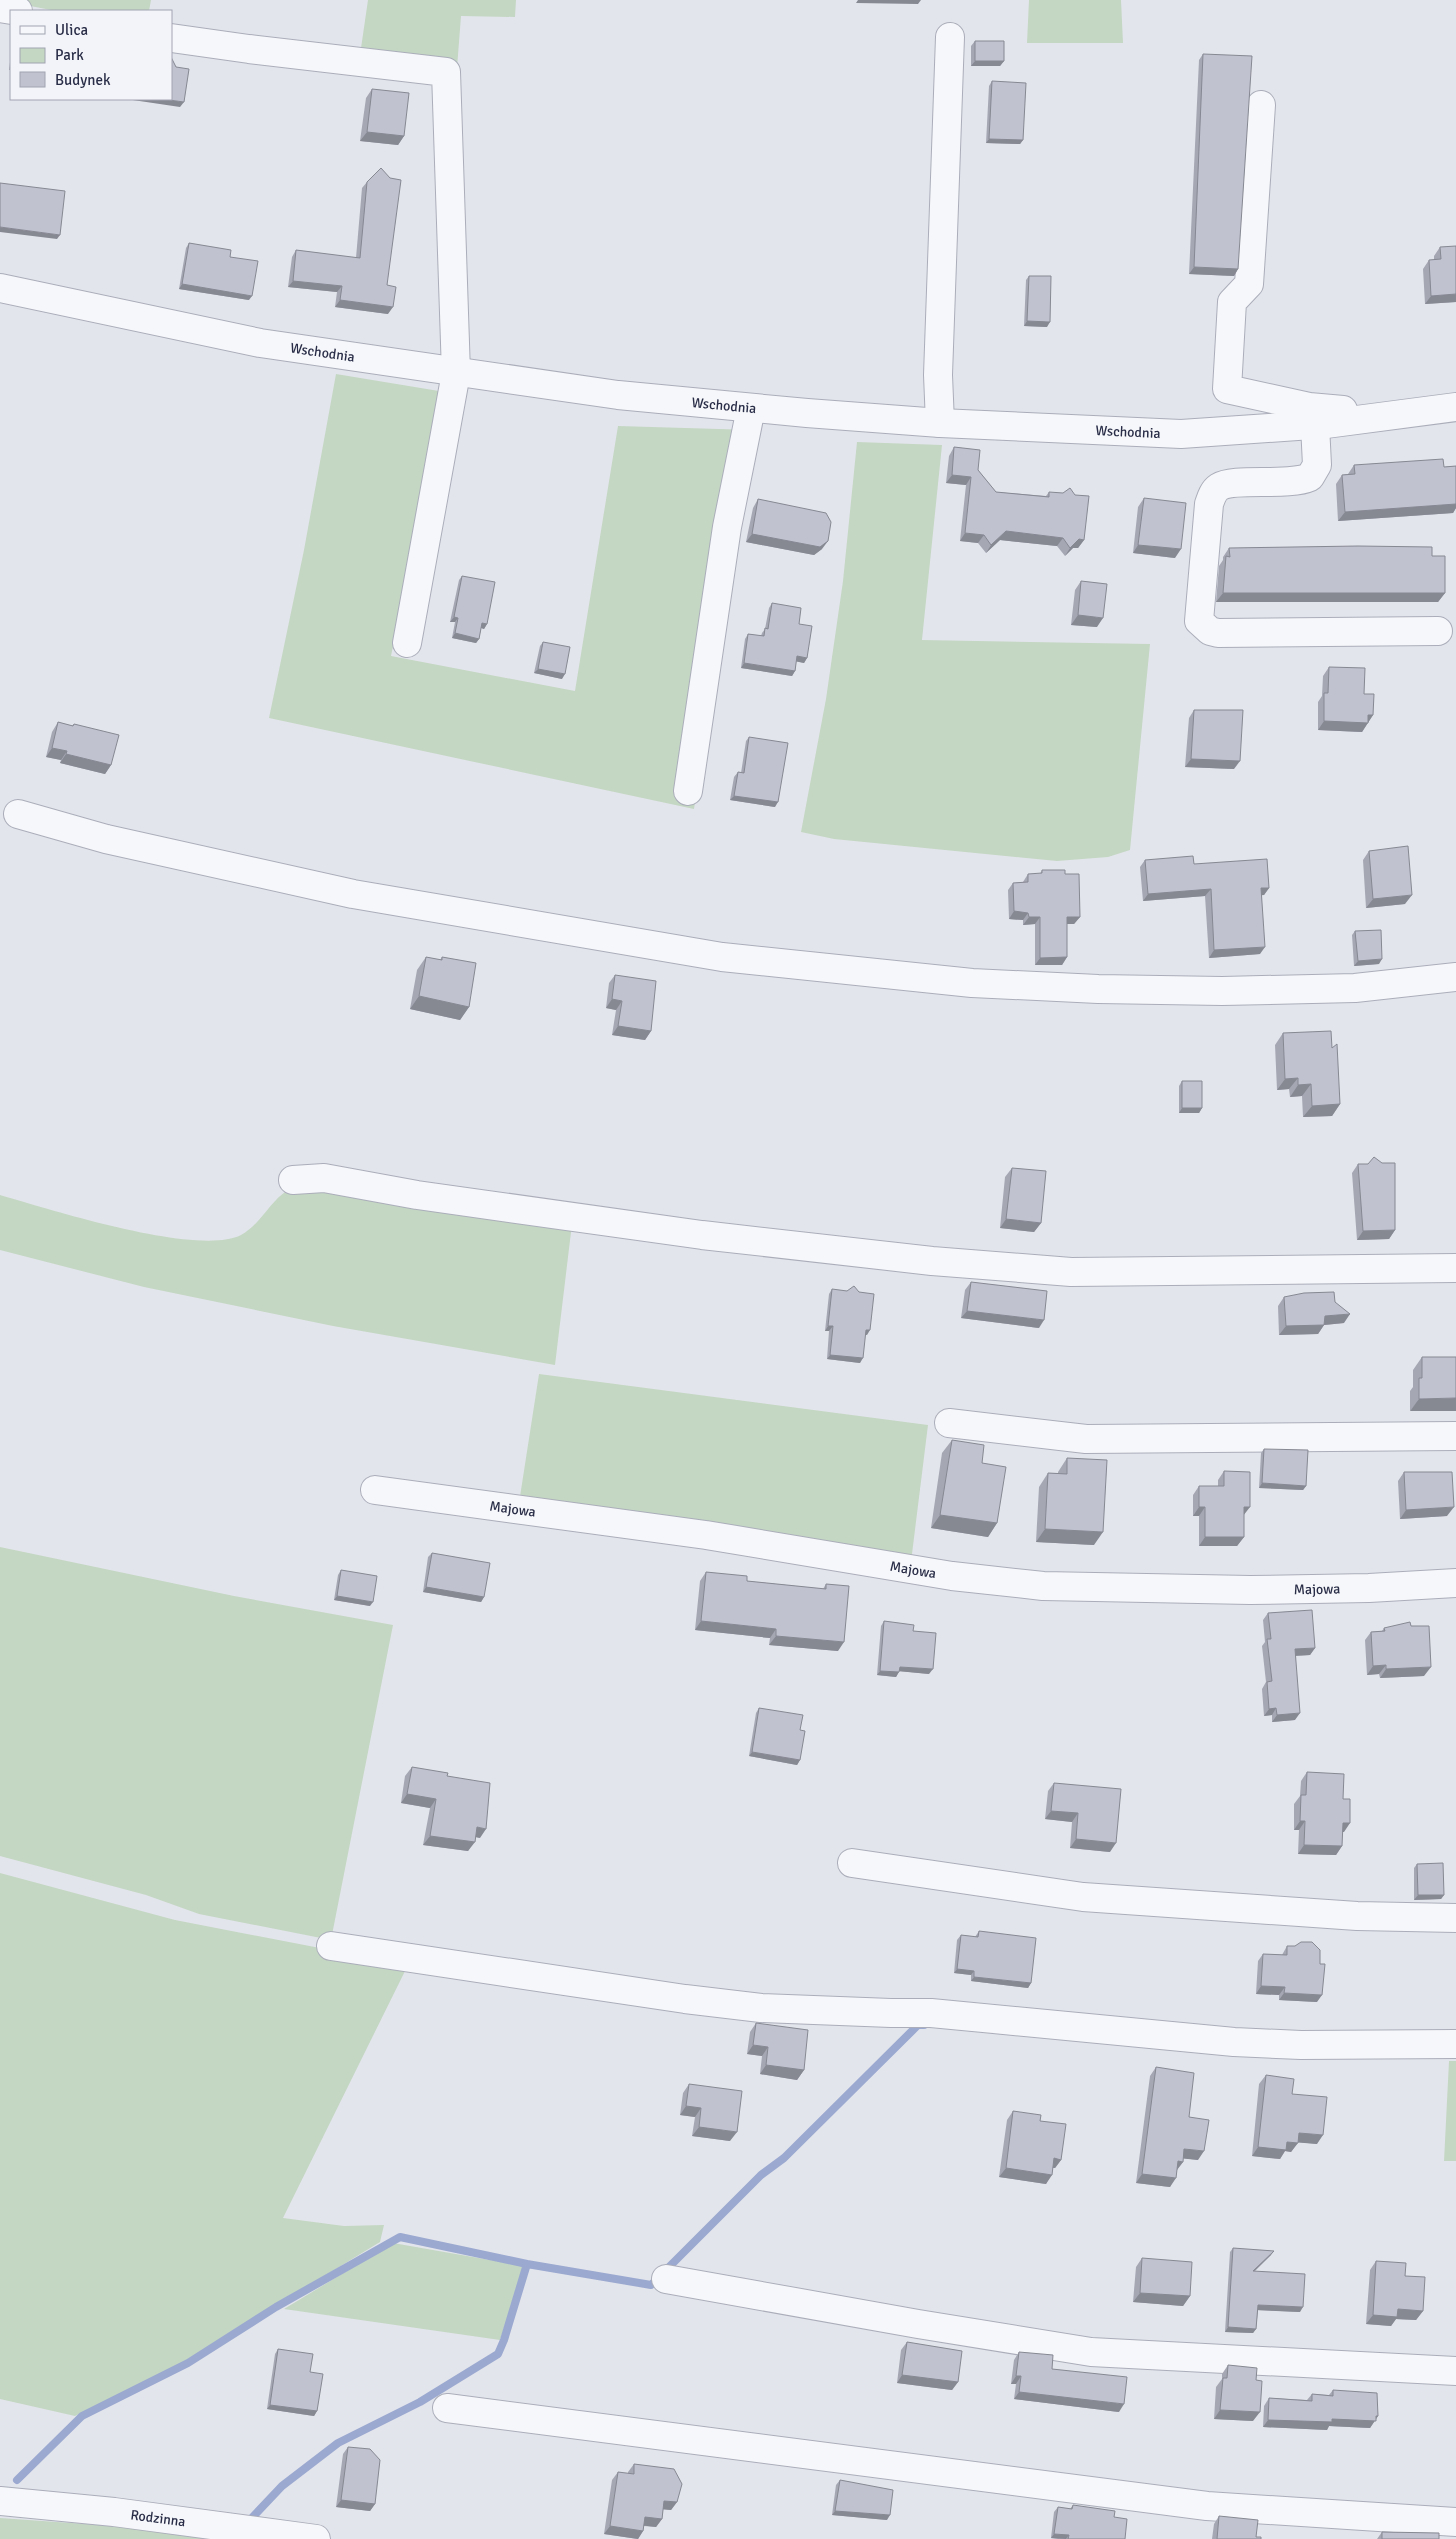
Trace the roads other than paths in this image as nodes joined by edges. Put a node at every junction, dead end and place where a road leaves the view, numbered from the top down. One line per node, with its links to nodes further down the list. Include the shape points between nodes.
1 (950, 37): 9 (street, via 938,375)
2 (172, 38): 5 (street, via 446,72)
3 (1261, 105): 8 (street, via 1249,284 1232,302 1227,389 1308,407)
4 (0, 288): 5 (street, Wschodnia, via 260,343)
5 (456, 373): 7 (street, Wschodnia, via 618,395); 12 (street)
6 (1456, 407): 8 (street, Wschodnia)
7 (751, 408): 9 (street, Wschodnia); 13 (street, via 727,528)
8 (1399, 414): 10 (street, Wschodnia)
9 (940, 423): 10 (street, Wschodnia, via 1181,434)
10 (1315, 425): 11 (street, via 1317,465 1310,477 1296,481 1219,486 1211,497 1199,621 1210,631 1218,633)
11 (1438, 631)
12 (408, 643)
13 (688, 791)
14 (18, 814): 15 (street, via 106,839 353,894 722,957 972,983 1098,989 1355,988)
15 (1456, 977)
16 (293, 1180): 17 (street, via 324,1178 417,1195 702,1235 932,1261 1071,1272)
17 (1456, 1268)
18 (949, 1423): 19 (street, via 1086,1439)
19 (1456, 1436)
20 (375, 1490): 21 (street, Majowa, via 706,1535 952,1576 1043,1586 1250,1590)
21 (1456, 1583)
22 (852, 1864): 23 (street, via 1083,1897 1358,1916)
23 (1456, 1918)
24 (331, 1946): 25 (street, via 761,2008 931,2012 1234,2042)
25 (1456, 2044)
26 (666, 2279): 27 (street, via 1091,2352)
27 (1456, 2371)
28 (446, 2408): 30 (street, via 1207,2506)
29 (0, 2502): 31 (street, Rodzinna, via 114,2512)
30 (1456, 2522)
31 (316, 2539)

